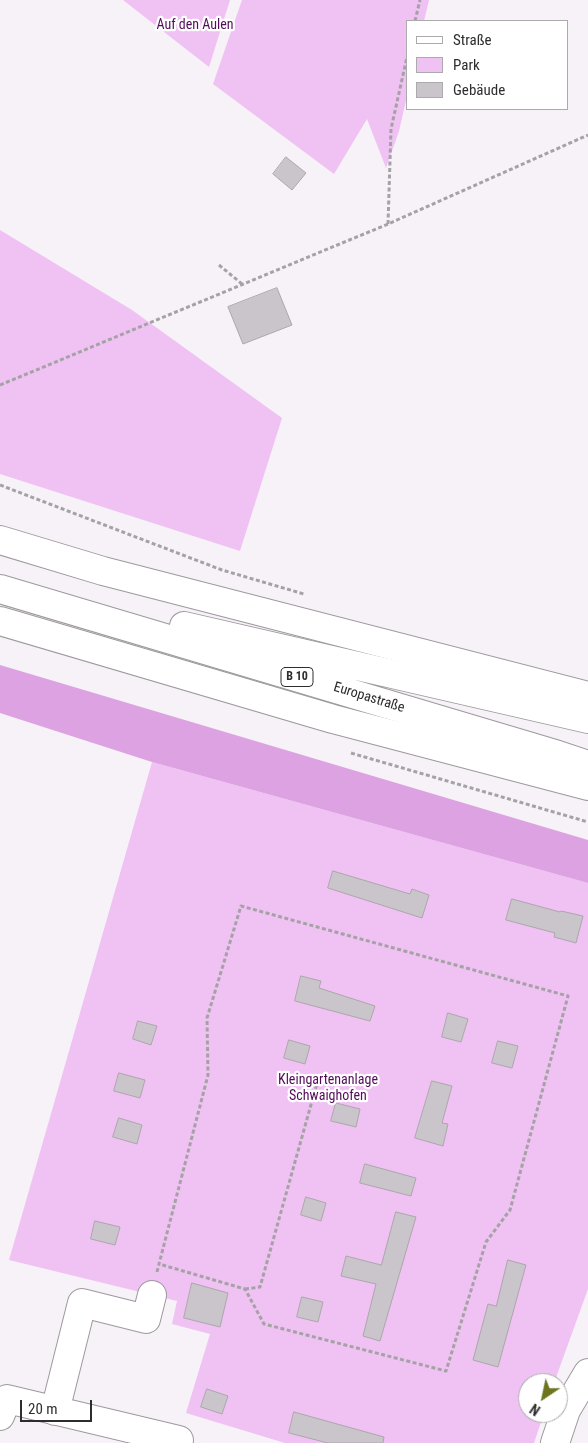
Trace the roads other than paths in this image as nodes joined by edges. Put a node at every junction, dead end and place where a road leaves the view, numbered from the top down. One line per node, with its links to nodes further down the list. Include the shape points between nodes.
1 (0, 540): 4 (main road, via 103,571)
2 (3, 590): 5 (main road, Europastraße / B 10, via 165,622); 6 (main road, Europastraße / B 10)
3 (0, 622): 7 (main road, via 333,719)
4 (588, 696)
5 (588, 718)
6 (588, 765)
7 (588, 786)
8 (152, 1295): 10 (main road, via 146,1319 82,1303)
9 (588, 1372): 13 (main road, via 566,1410)
10 (55, 1411): 11 (main road, via 7,1399); 12 (main road)
11 (0, 1416)
12 (179, 1440)
13 (555, 1443)

